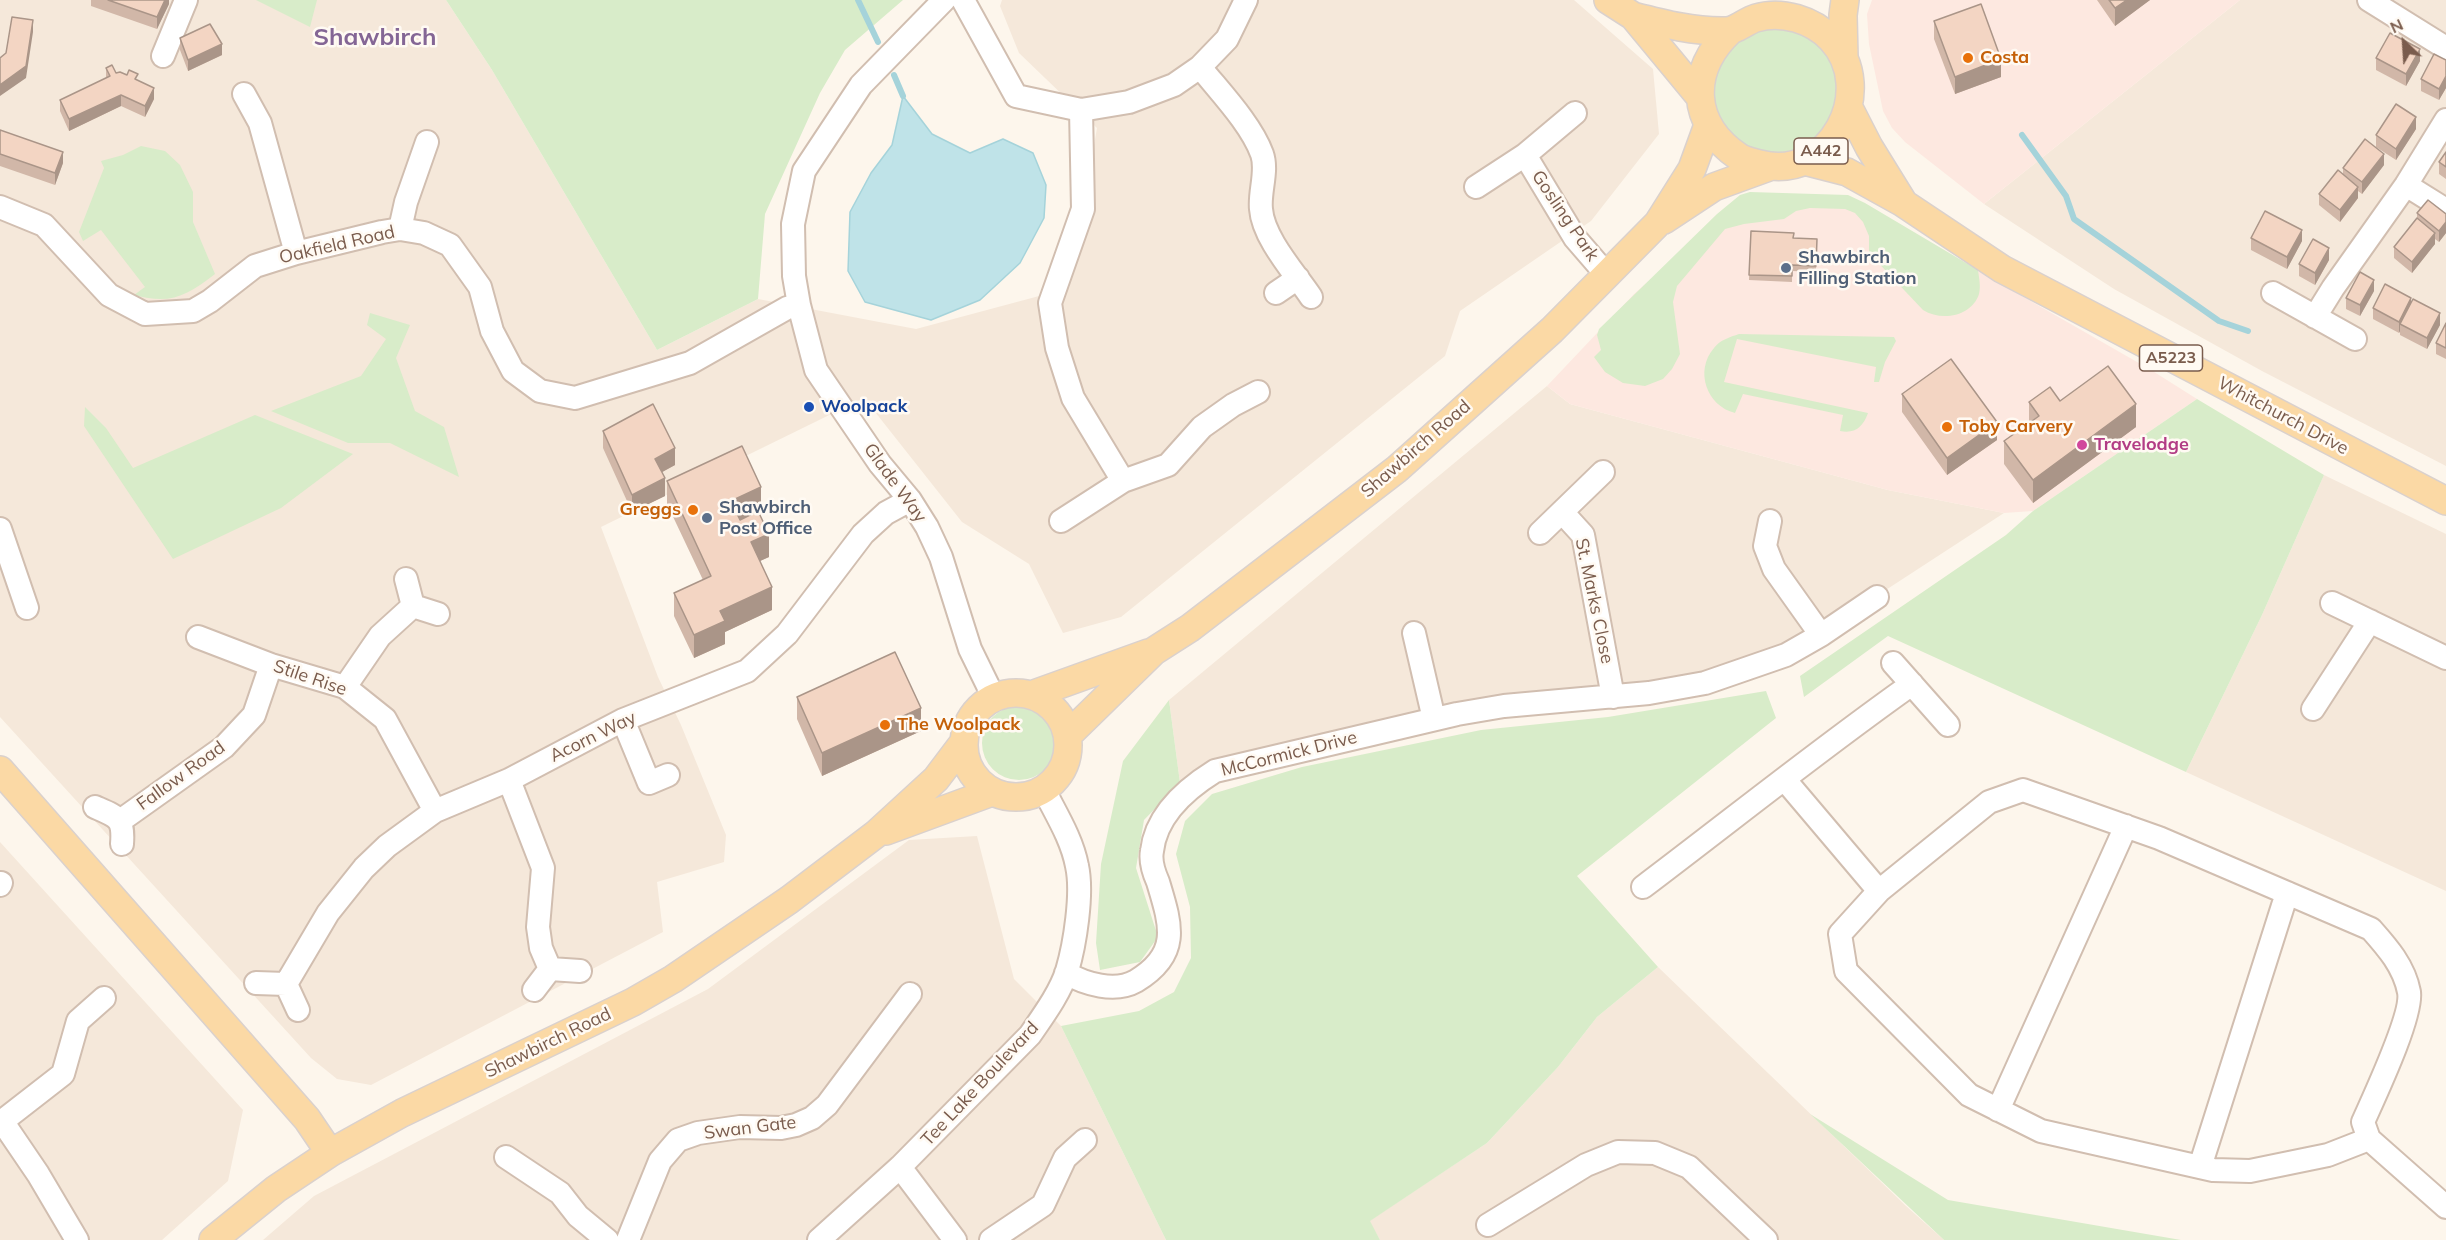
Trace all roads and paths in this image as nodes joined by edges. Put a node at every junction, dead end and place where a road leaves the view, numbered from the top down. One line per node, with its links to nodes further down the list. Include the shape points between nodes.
1 (186, 0): 12 (street)
2 (944, 0): 37 (street, Glade Way, via 861,85 804,171 793,224)
3 (963, 0): 18 (street, via 1016,96)
4 (1246, 0): 14 (street, via 1227,39)
5 (1608, 0): 9 (main road, A442)
6 (1845, 0): 13 (main road, A442)
7 (2369, 0): 11 (street)
8 (1783, 8): 10 (main road, A442); 13 (main road, A442, via 1814,26)
9 (1633, 16): 10 (main road, A442, via 1687,29); 16 (main road, A442)
10 (1730, 31): 16 (main road, A442, via 1707,58)
11 (2446, 48)
12 (163, 56)
13 (1844, 57): 17 (main road, A442, via 1851,82)
14 (1200, 68): 18 (street, via 1174,85 1129,102); 35 (street, via 1248,129 1263,155 1261,210 1265,227 1305,287)
15 (244, 94): 33 (street, via 260,123)
16 (1700, 97): 21 (main road, A442)
17 (1849, 108): 24 (main road, A442, via 1841,130 1825,148); 28 (main road, Whitchurch Drive / A5223)
18 (1081, 110): 42 (street, via 1083,209 1050,303 1057,348 1073,398)
19 (1575, 113): 23 (street, Gosling Park)
20 (2446, 120): 26 (street)
21 (1708, 125): 25 (main road, A442, via 1725,148 1743,160); 31 (main road, Shawbirch Road, via 1692,169)
22 (427, 142): 32 (street)
23 (1525, 155): 27 (street, Gosling Park); 34 (street, Gosling Park, via 1575,238)
24 (1804, 161): 25 (main road, A442); 28 (main road, Whitchurch Drive / A5223, via 1847,172)
25 (1769, 166): 31 (main road, Shawbirch Road, via 1714,187)
26 (2406, 185): 30 (street); 38 (street)
27 (1476, 187)
28 (1903, 203): 44 (main road, Whitchurch Drive / A5223, via 2002,269)
29 (0, 207): 33 (street, Oakfield Road, via 44,225 109,295 145,314 194,311 255,266)
30 (2446, 210)
31 (1658, 223): 34 (main road, Shawbirch Road)
32 (400, 229): 33 (street, Oakfield Road); 37 (street, Oakfield Road, via 424,233 450,245 480,287 492,331 513,371 540,391 575,398 690,363)
33 (296, 253)
34 (1607, 275): 60 (main road, Shawbirch Road, via 1552,330 1397,469 1190,628)
35 (1276, 293)
36 (2273, 293): 38 (street)
37 (799, 305): 43 (street, Glade Way, via 816,370 880,464)
38 (2315, 317): 39 (street)
39 (2355, 339)
40 (1258, 392): 42 (street, via 1202,427 1168,465)
41 (1603, 472): 45 (street, St. Marks Close)
42 (1123, 482): 46 (street)
43 (910, 500): 68 (street, Glade Way, via 941,557 970,649); 71 (street, Acorn Way, via 886,513 862,534 788,634 747,671)
44 (2446, 501)
45 (1562, 512): 49 (street, St. Marks Close); 67 (street, St. Marks Close, via 1583,535)
46 (1061, 521)
47 (1770, 521): 58 (street, via 1765,546 1774,570)
48 (0, 529): 54 (street)
49 (1540, 533)
50 (406, 579): 53 (street)
51 (1876, 597): 58 (street, McCormick Drive)
52 (2332, 603): 56 (street)
53 (413, 606): 55 (street); 65 (street, via 380,636)
54 (27, 609)
55 (438, 614)
56 (2370, 621): 61 (street); 69 (street)
57 (1414, 633): 70 (street)
58 (1821, 635): 67 (street, McCormick Drive, via 1786,655 1705,683)
59 (198, 637): 63 (street, Stile Rise)
60 (1154, 651): 66 (main road, Shawbirch Road); 73 (main road, Shawbirch Road)
61 (2446, 658)
62 (1893, 663): 64 (street)
63 (271, 665): 65 (street, Stile Rise); 83 (street, Fallow Road, via 254,715 224,747)
64 (1912, 684): 72 (street); 78 (street)
65 (345, 687): 82 (street, Stile Rise, via 385,718)
66 (1031, 695): 68 (main road, via 1018,693); 73 (main road, via 1055,710)
67 (1613, 697): 70 (street, McCormick Drive, via 1504,706)
68 (994, 698): 74 (main road, via 973,716)
69 (2313, 709)
70 (1434, 719): 92 (street, McCormick Drive, via 1239,764 1215,771 1193,785 1166,815 1151,852 1171,932 1165,953 1151,972 1130,984 1095,986)
71 (623, 720): 76 (street, via 649,783); 77 (street, Acorn Way)
72 (1948, 725)
73 (1068, 735): 79 (main road, via 1069,748 1062,772)
74 (964, 742): 80 (main road, via 970,771); 85 (main road, Shawbirch Road, via 936,779)
75 (0, 770): 103 (main road, via 307,1119)
76 (668, 776)
77 (509, 780): 82 (street, Acorn Way); 90 (street, via 543,868 538,927)
78 (1785, 780): 87 (street); 88 (street)
79 (1044, 790): 80 (main road, via 1027,797); 92 (street, Tee Lake Boulevard, via 1078,868 1078,908)
80 (992, 792): 85 (main road, Shawbirch Road)
81 (95, 807): 83 (street, Fallow Road)
82 (435, 810): 94 (street, Acorn Way, via 364,868 328,913)
83 (120, 821): 86 (street, Fallow Road)
84 (2126, 826): 88 (street, via 2023,790 1989,802); 89 (street); 99 (street)
85 (876, 834): 103 (main road, Shawbirch Road, via 673,980 402,1113)
86 (122, 844)
87 (1643, 887)
88 (1880, 891): 99 (street, via 1840,934 1846,971 1969,1095)
89 (2287, 893): 101 (street, via 2371,929 2393,954 2409,993 2402,1029 2363,1122); 106 (street)
90 (550, 969): 91 (street); 95 (street)
91 (580, 970)
92 (1066, 973): 105 (street, Tee Lake Boulevard, via 1030,1035)
93 (256, 983): 94 (street)
94 (286, 984): 98 (street)
95 (534, 990)
96 (910, 994): 112 (street, Swan Gate, via 827,1105 812,1118 781,1128 740,1126 678,1140 660,1161)
97 (104, 998): 100 (street, via 78,1021 63,1074)
98 (298, 1010)
99 (1998, 1110): 106 (street, via 2041,1131)
100 (1, 1122): 109 (street)
101 (2369, 1139): 106 (street, via 2328,1155 2250,1172); 107 (street)
102 (1085, 1140): 115 (street, via 1065,1158 1043,1205)
103 (330, 1153): 110 (main road, Shawbirch Road, via 276,1189)
104 (506, 1157): 111 (street, via 560,1193 578,1216)
105 (900, 1167): 113 (street, Tee Lake Boulevard); 114 (street)
106 (2200, 1167)
107 (2446, 1208)
108 (1488, 1225): 116 (street, via 1586,1165 1618,1152 1654,1153 1689,1167)
109 (77, 1240)
110 (213, 1240)
111 (607, 1240)
112 (628, 1240)
113 (819, 1240)
114 (956, 1240)
115 (991, 1240)
116 (1766, 1240)

